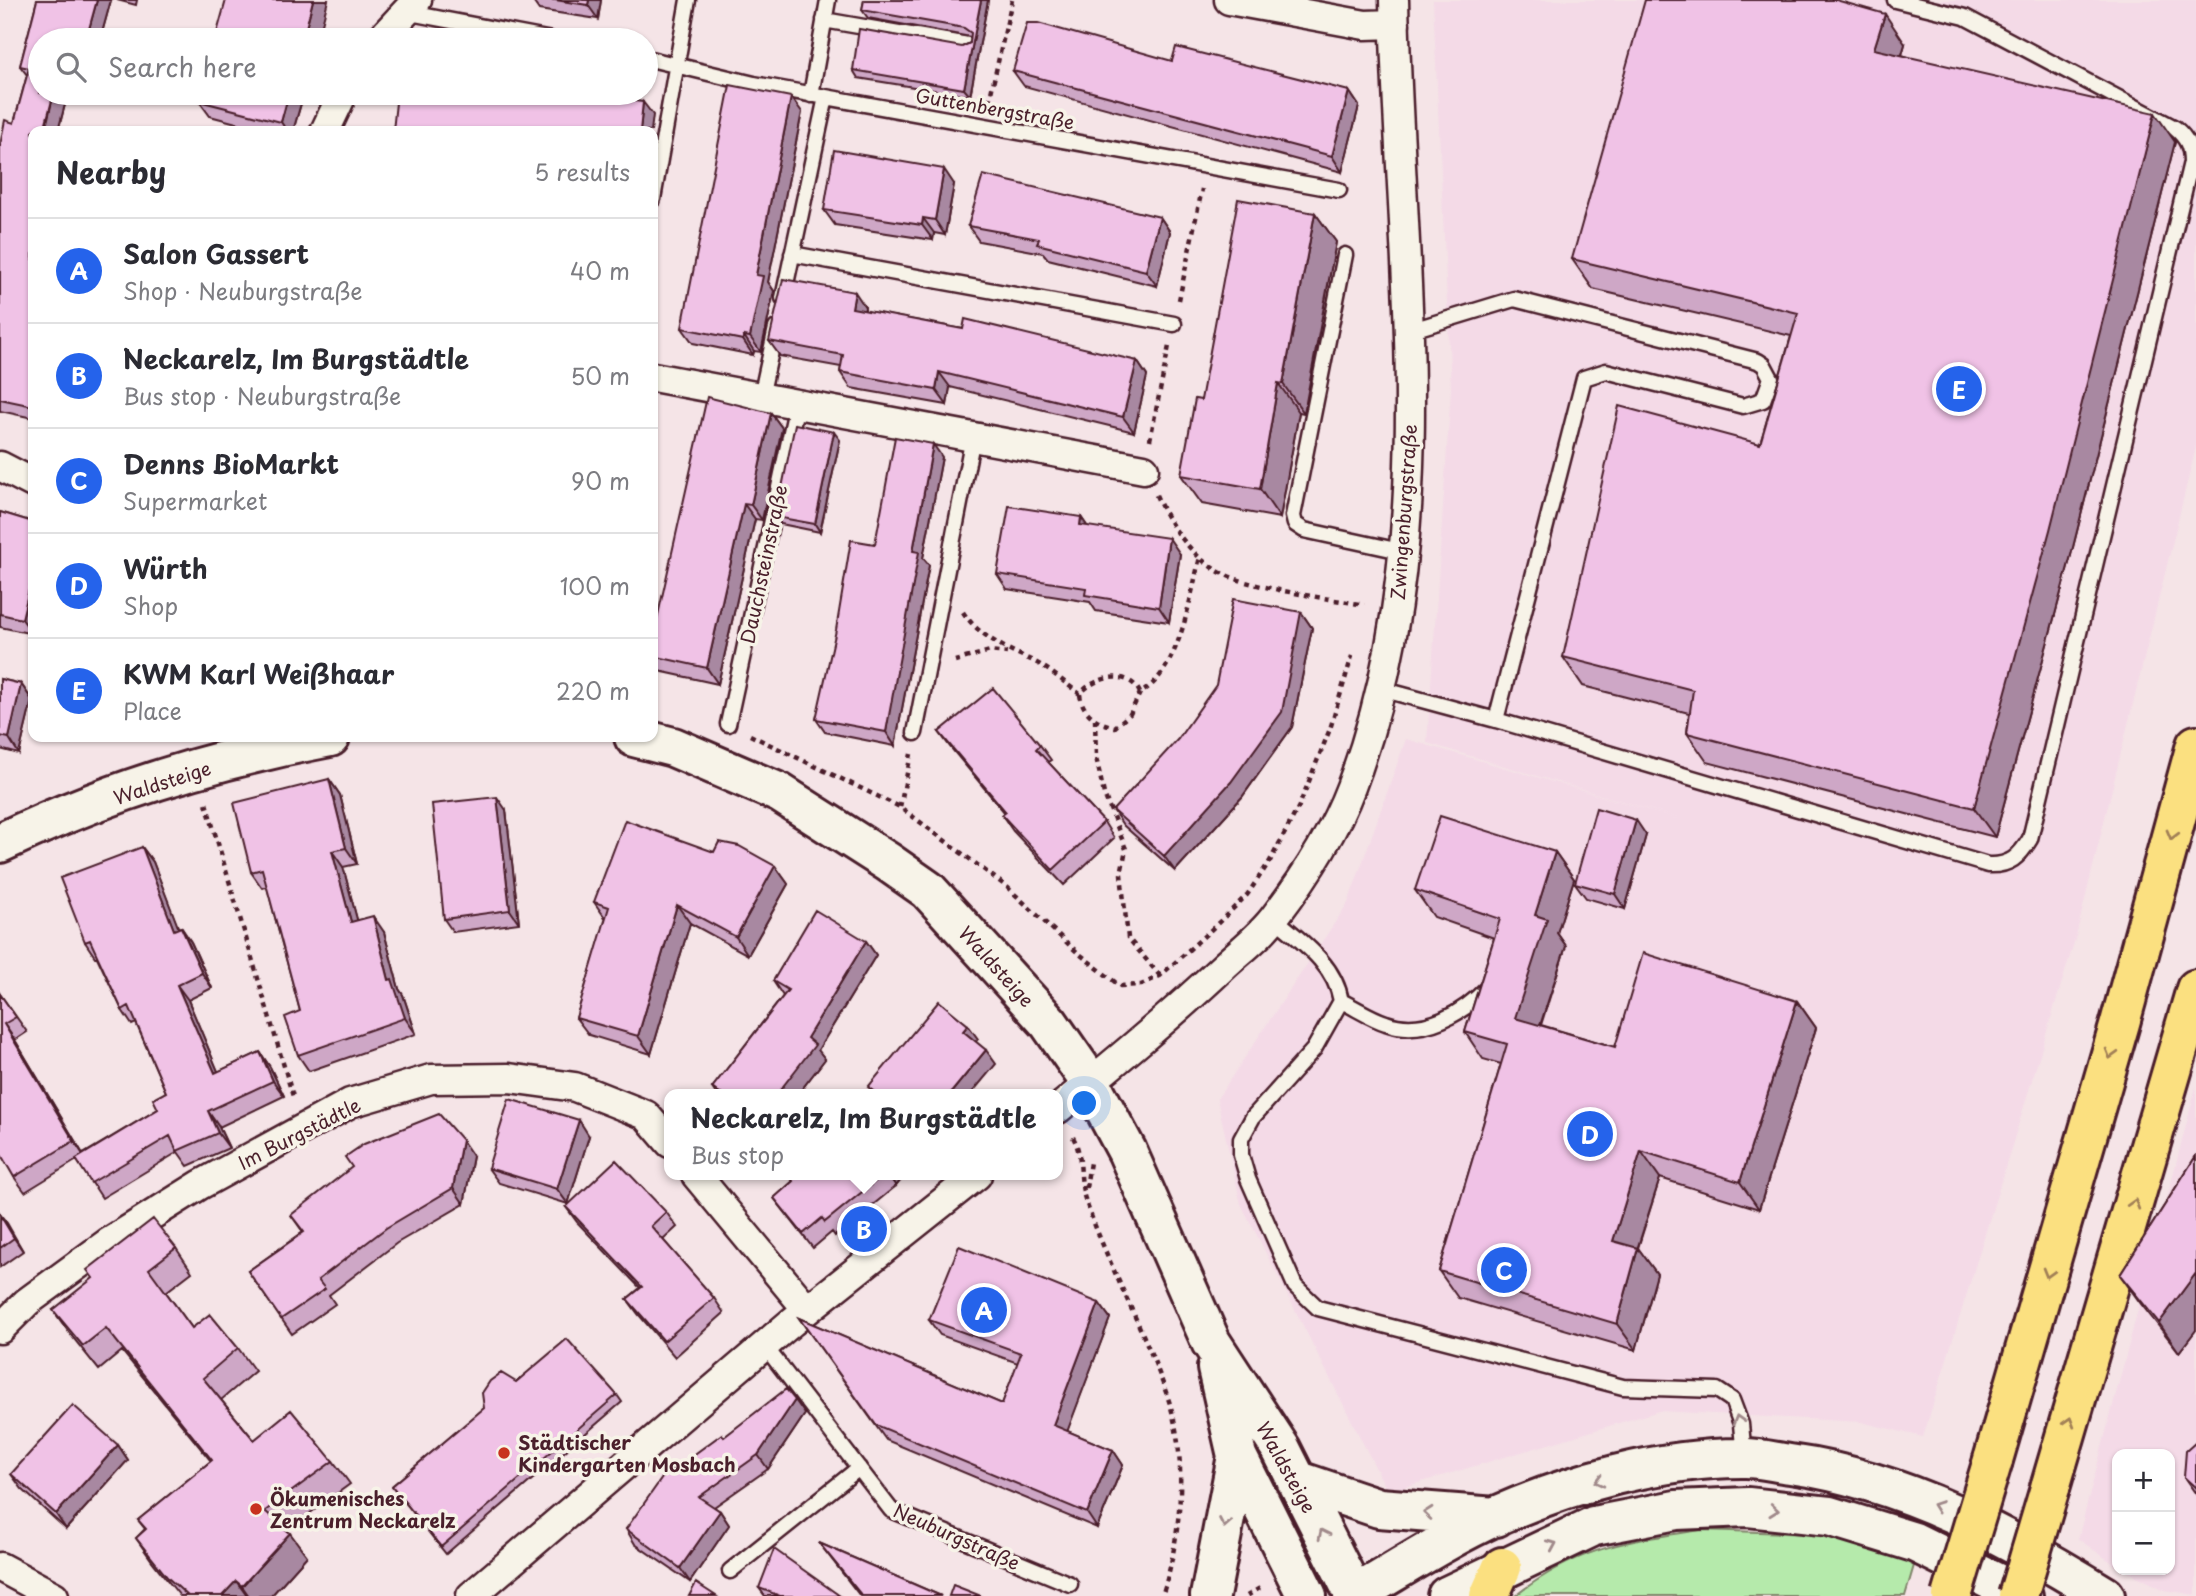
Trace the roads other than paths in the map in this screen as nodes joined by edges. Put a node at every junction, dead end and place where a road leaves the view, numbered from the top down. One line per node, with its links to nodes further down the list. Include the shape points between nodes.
1 (688, 0): 12 (lane)
2 (828, 0): 7 (lane)
3 (1229, 0): 6 (street, via 1365,25)
4 (1895, 0): 32 (lane, via 1965,17 2175,128 2191,150 2029,839 2012,862 1988,865)
5 (410, 6): 8 (street); 9 (lane)
6 (1394, 12): 22 (street, Zwingenburgstraße)
7 (824, 20): 10 (lane); 13 (lane)
8 (391, 28)
9 (502, 28)
10 (968, 45)
11 (658, 60): 12 (lane, Guttenbergstraße)
12 (676, 64): 13 (lane, Guttenbergstraße); 17 (lane)
13 (811, 95): 14 (lane, Guttenbergstraße)
14 (826, 97): 18 (lane, Guttenbergstraße); 19 (lane)
15 (337, 105): 16 (street)
16 (327, 126)
17 (658, 170)
18 (1339, 190)
19 (792, 254): 21 (lane); 24 (lane)
20 (1345, 255): 30 (lane, via 1293,516 1304,530)
21 (1174, 324)
22 (1409, 331): 30 (street, Zwingenburgstraße, via 1409,444); 32 (lane, via 1514,299 1758,361 1771,378 1763,400 1743,406 1606,371 1584,378)
23 (658, 378): 24 (street)
24 (761, 397): 25 (street)
25 (797, 404): 26 (street); 33 (lane, Dauchsteinstraße)
26 (973, 437): 28 (street); 34 (lane)
27 (0, 466): 29 (street)
28 (1144, 469)
29 (28, 480)
30 (1392, 549): 31 (street, Zwingenburgstraße, via 1399,600)
31 (1381, 689): 32 (lane); 39 (street, Zwingenburgstraße, via 1351,789)
32 (1496, 720)
33 (728, 724)
34 (915, 733)
35 (296, 742): 38 (street, Waldsteige, via 196,769)
36 (654, 742): 43 (street, Waldsteige, via 780,793 928,890 1049,1023)
37 (2196, 745): 67 (highway, one-way to 67, bridge, via 2120,1023)
38 (0, 843)
39 (1274, 918): 42 (lane, via 1326,967); 43 (street, Zwingenburgstraße, via 1184,1004)
40 (1495, 978): 42 (lane, via 1458,1011 1420,1027 1385,1023)
41 (2196, 989): 68 (highway, one-way to 41, bridge)
42 (1341, 1001): 53 (lane, one-way to 42, via 1741,1424 1732,1400 1717,1390 1623,1387 1318,1308 1305,1298 1295,1286 1248,1179 1240,1147 1248,1124 1314,1049)
43 (1090, 1082): 44 (street); 50 (street, Waldsteige, via 1127,1151)
44 (1063, 1105)
45 (664, 1136): 49 (street, Im Burgstädtle, via 646,1115 575,1087 509,1079 431,1079 350,1103 200,1185 109,1242 27,1302)
46 (700, 1180): 48 (street)
47 (971, 1180): 48 (street)
48 (807, 1309): 51 (street)
49 (0, 1329)
50 (1211, 1342): 52 (street, Waldsteige); 55 (street, Waldsteige)
51 (764, 1345): 54 (lane, Neuburgstraße); 62 (street)
52 (1237, 1456): 63 (street, one-way to 63); 64 (street, Waldsteige)
53 (1744, 1457): 56 (street, one-way to 56, via 1666,1465 1581,1486); 70 (street, one-way to 53, via 1952,1511 1824,1469)
54 (859, 1468): 58 (lane); 60 (lane, Neuburgstraße, via 891,1510)
55 (1296, 1480): 56 (street, one-way to 55, via 1379,1508); 65 (street, Waldsteige, one-way to 55)
56 (1496, 1517): 65 (street)
57 (0, 1567): 61 (street)
58 (730, 1571)
59 (1495, 1582): 66 (street); 69 (street, one-way to 69, via 1594,1526 1676,1510 1748,1507 1829,1516 1914,1542)
60 (1070, 1584)
61 (54, 1596)
62 (471, 1596)
63 (1210, 1596)
64 (1307, 1596)
65 (1354, 1596)
66 (1447, 1596)
67 (1952, 1596)
68 (2018, 1596)
69 (2023, 1596)
70 (2105, 1596)

